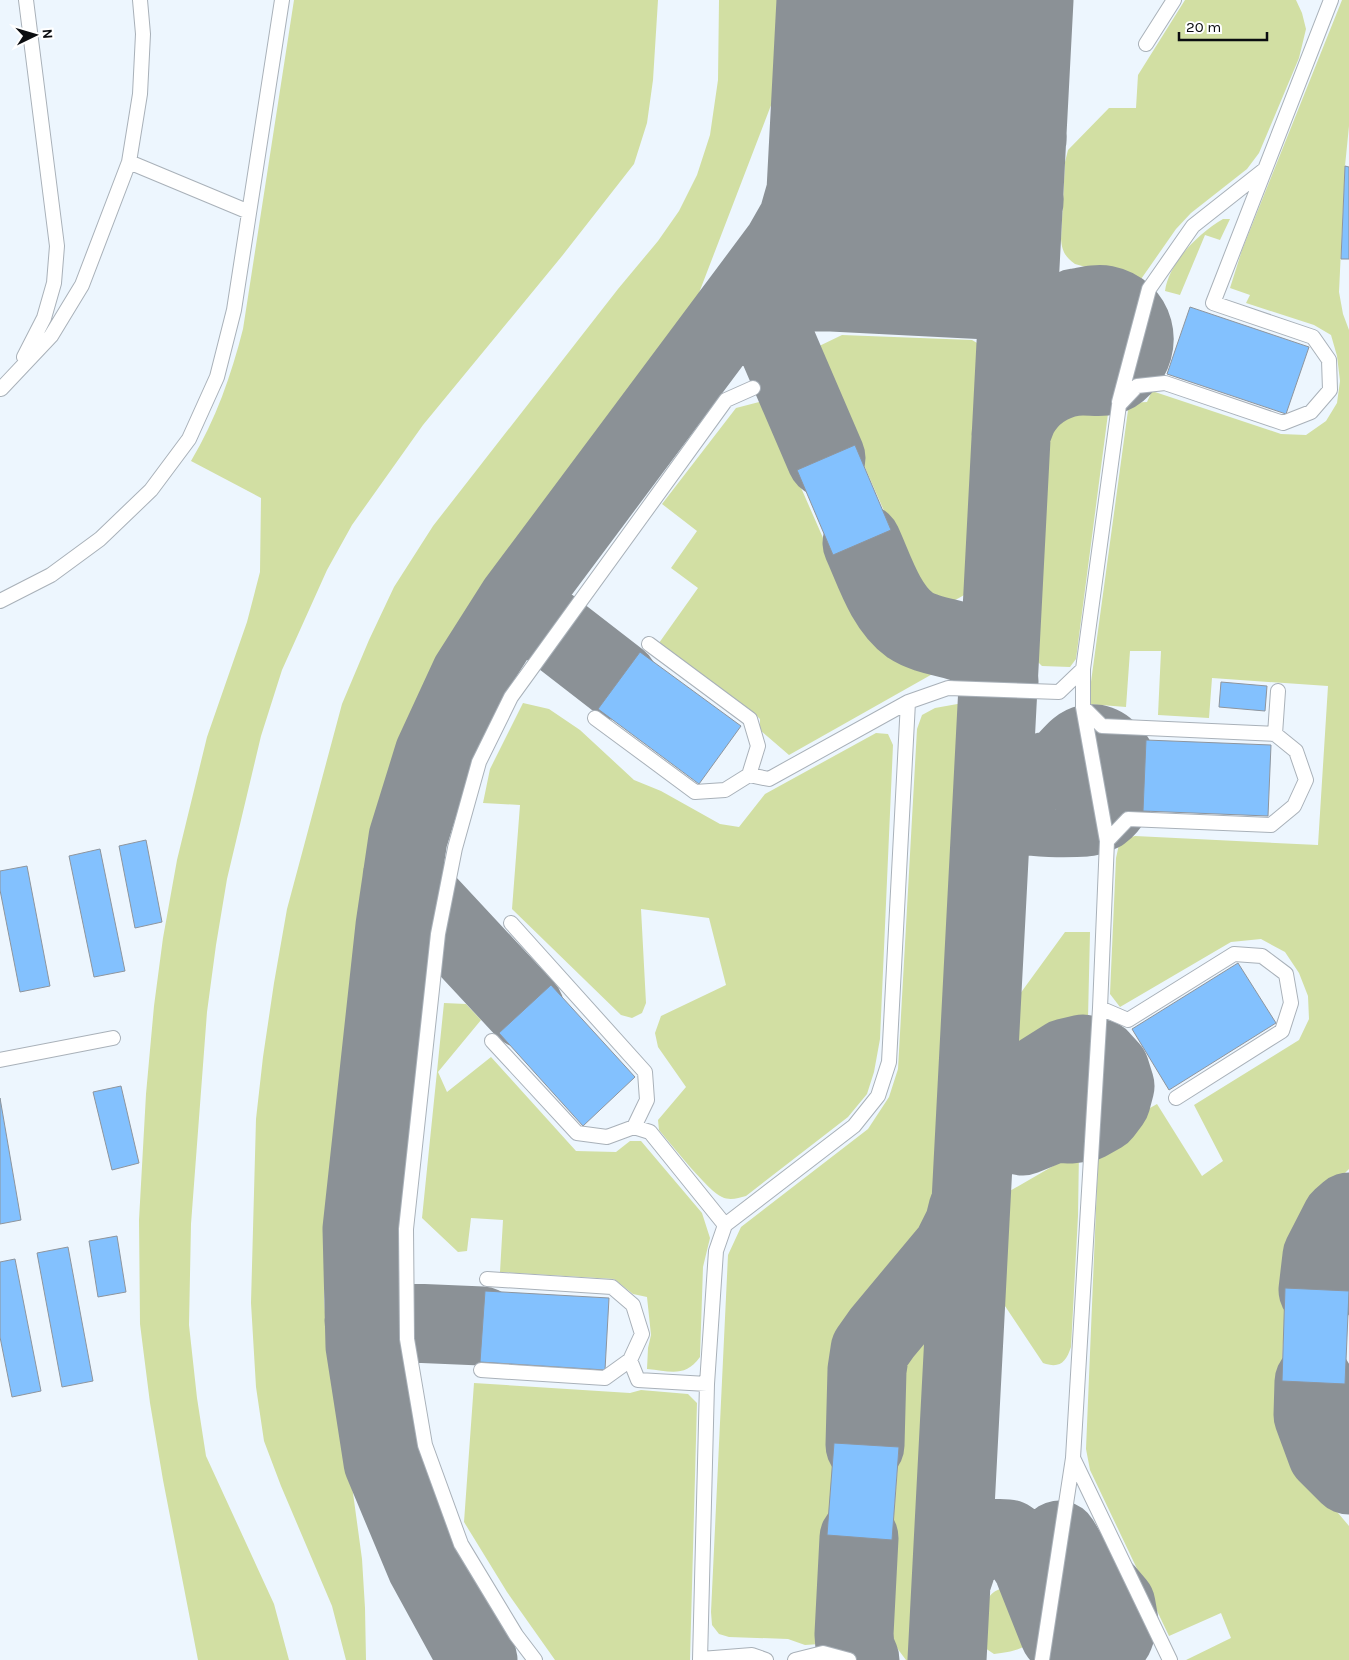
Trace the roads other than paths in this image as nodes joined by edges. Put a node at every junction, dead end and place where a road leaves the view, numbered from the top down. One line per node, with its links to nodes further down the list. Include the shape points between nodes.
1 (26, 0): 11 (lane, via 57,246 54,282 44,318 27,352)
2 (140, 0): 7 (lane, via 143,34 140,94)
3 (282, 0): 9 (lane)
4 (1174, 0): 6 (lane)
5 (1331, 0): 8 (lane)
6 (1146, 44)
7 (129, 162): 9 (lane); 11 (lane, via 82,285 51,336)
8 (1264, 170): 12 (lane, via 1193,226 1149,289); 12 (lane, via 1213,303 1313,337 1328,360 1330,390 1311,412 1283,423 1165,383 1136,386)
9 (249, 212): 13 (lane, via 234,310 217,377 189,439 151,490 100,539 52,575)
10 (753, 388): 37 (lane, via 726,400 511,697 479,762 455,848 438,934 406,1229 407,1339 425,1445 461,1544 516,1635)
11 (0, 389)
12 (1119, 404): 15 (lane)
13 (0, 601)
14 (649, 644): 21 (lane, via 750,719 758,746)
15 (1083, 669): 17 (lane, via 1059,692 948,688); 18 (lane)
16 (1278, 691): 20 (lane)
17 (908, 702): 21 (lane, via 769,779); 30 (lane, via 889,1062 878,1096 854,1126)
18 (1083, 707): 20 (lane, via 1102,726); 22 (lane)
19 (594, 718): 21 (lane, via 695,792 725,790)
20 (1275, 734): 22 (lane, via 1296,751 1306,780 1294,806 1271,825 1128,819)
21 (749, 775)
22 (1107, 841): 24 (lane)
23 (511, 923): 29 (lane, via 645,1072 647,1100)
24 (1100, 1008): 28 (lane, via 1128,1020 1234,954 1262,956 1286,974 1290,1002 1282,1031); 35 (lane)
25 (113, 1038): 27 (lane)
26 (492, 1041): 29 (lane, via 577,1134 607,1137)
27 (0, 1060)
28 (1176, 1098)
29 (634, 1128): 30 (lane, via 650,1132)
30 (725, 1224): 34 (lane, via 716,1251)
31 (487, 1279): 32 (lane, via 612,1287 633,1305 642,1334)
32 (630, 1360): 33 (lane, via 605,1378); 34 (lane, via 638,1380)
33 (481, 1370)
34 (707, 1384): 36 (lane)
35 (1073, 1458): 41 (lane); 42 (lane)
36 (701, 1659): 38 (lane, via 752,1655)
37 (535, 1660)
38 (766, 1660)
39 (795, 1660): 40 (lane, via 823,1653)
40 (849, 1660)
41 (1042, 1660)
42 (1170, 1660)

